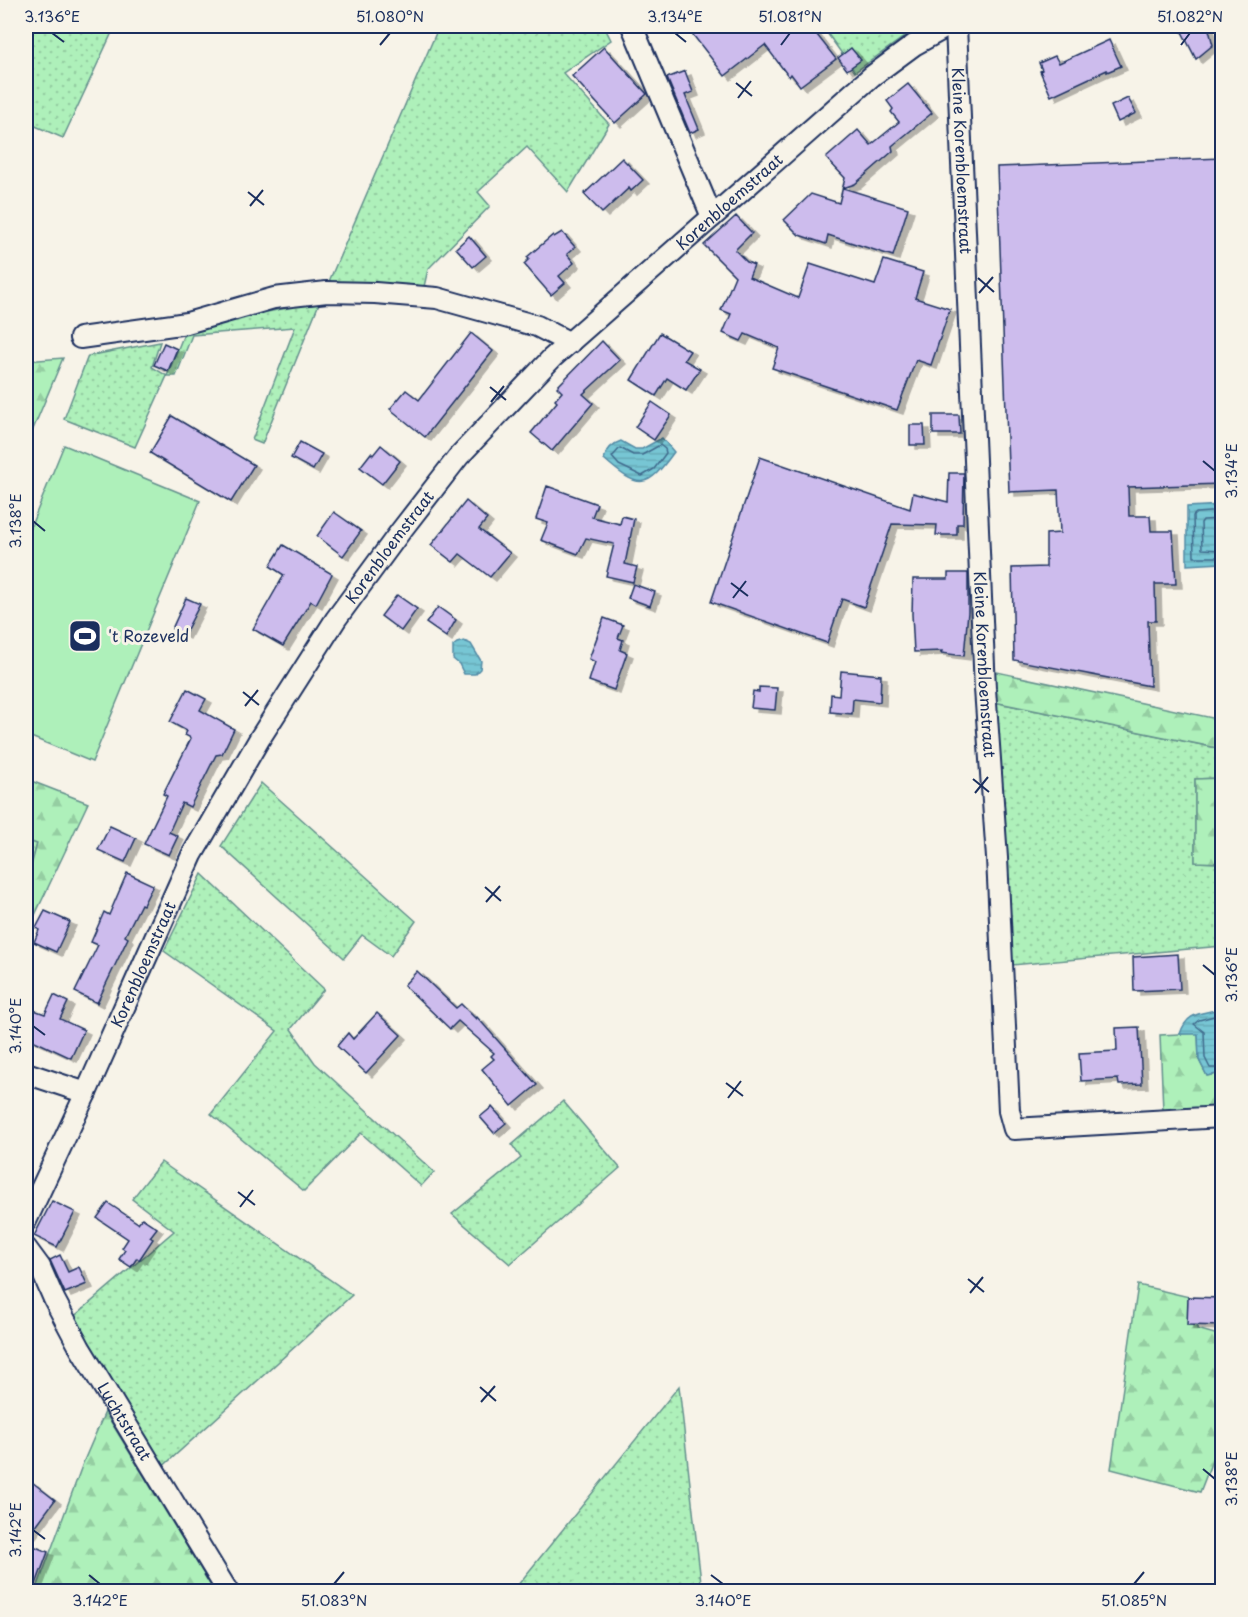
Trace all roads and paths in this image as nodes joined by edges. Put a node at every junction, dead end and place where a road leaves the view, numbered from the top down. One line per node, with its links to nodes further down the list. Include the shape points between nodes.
1 (632, 26): 4 (street)
2 (948, 26): 4 (street, Korenbloemstraat, via 872,76)
3 (957, 26): 9 (street, Kleine Korenbloemstraat, via 1009,1111 1014,1129)
4 (712, 217): 6 (street, Korenbloemstraat)
5 (80, 338): 6 (street, via 187,322 274,298 327,292 438,298 537,326)
6 (570, 343): 8 (street, Korenbloemstraat, via 459,456 336,619 192,855)
7 (26, 1073): 8 (street)
8 (86, 1093): 10 (street, Korenbloemstraat)
9 (1222, 1117)
10 (26, 1221)
11 (26, 1248): 12 (street, Luchtstraat, via 40,1267 80,1348)
12 (228, 1592)

